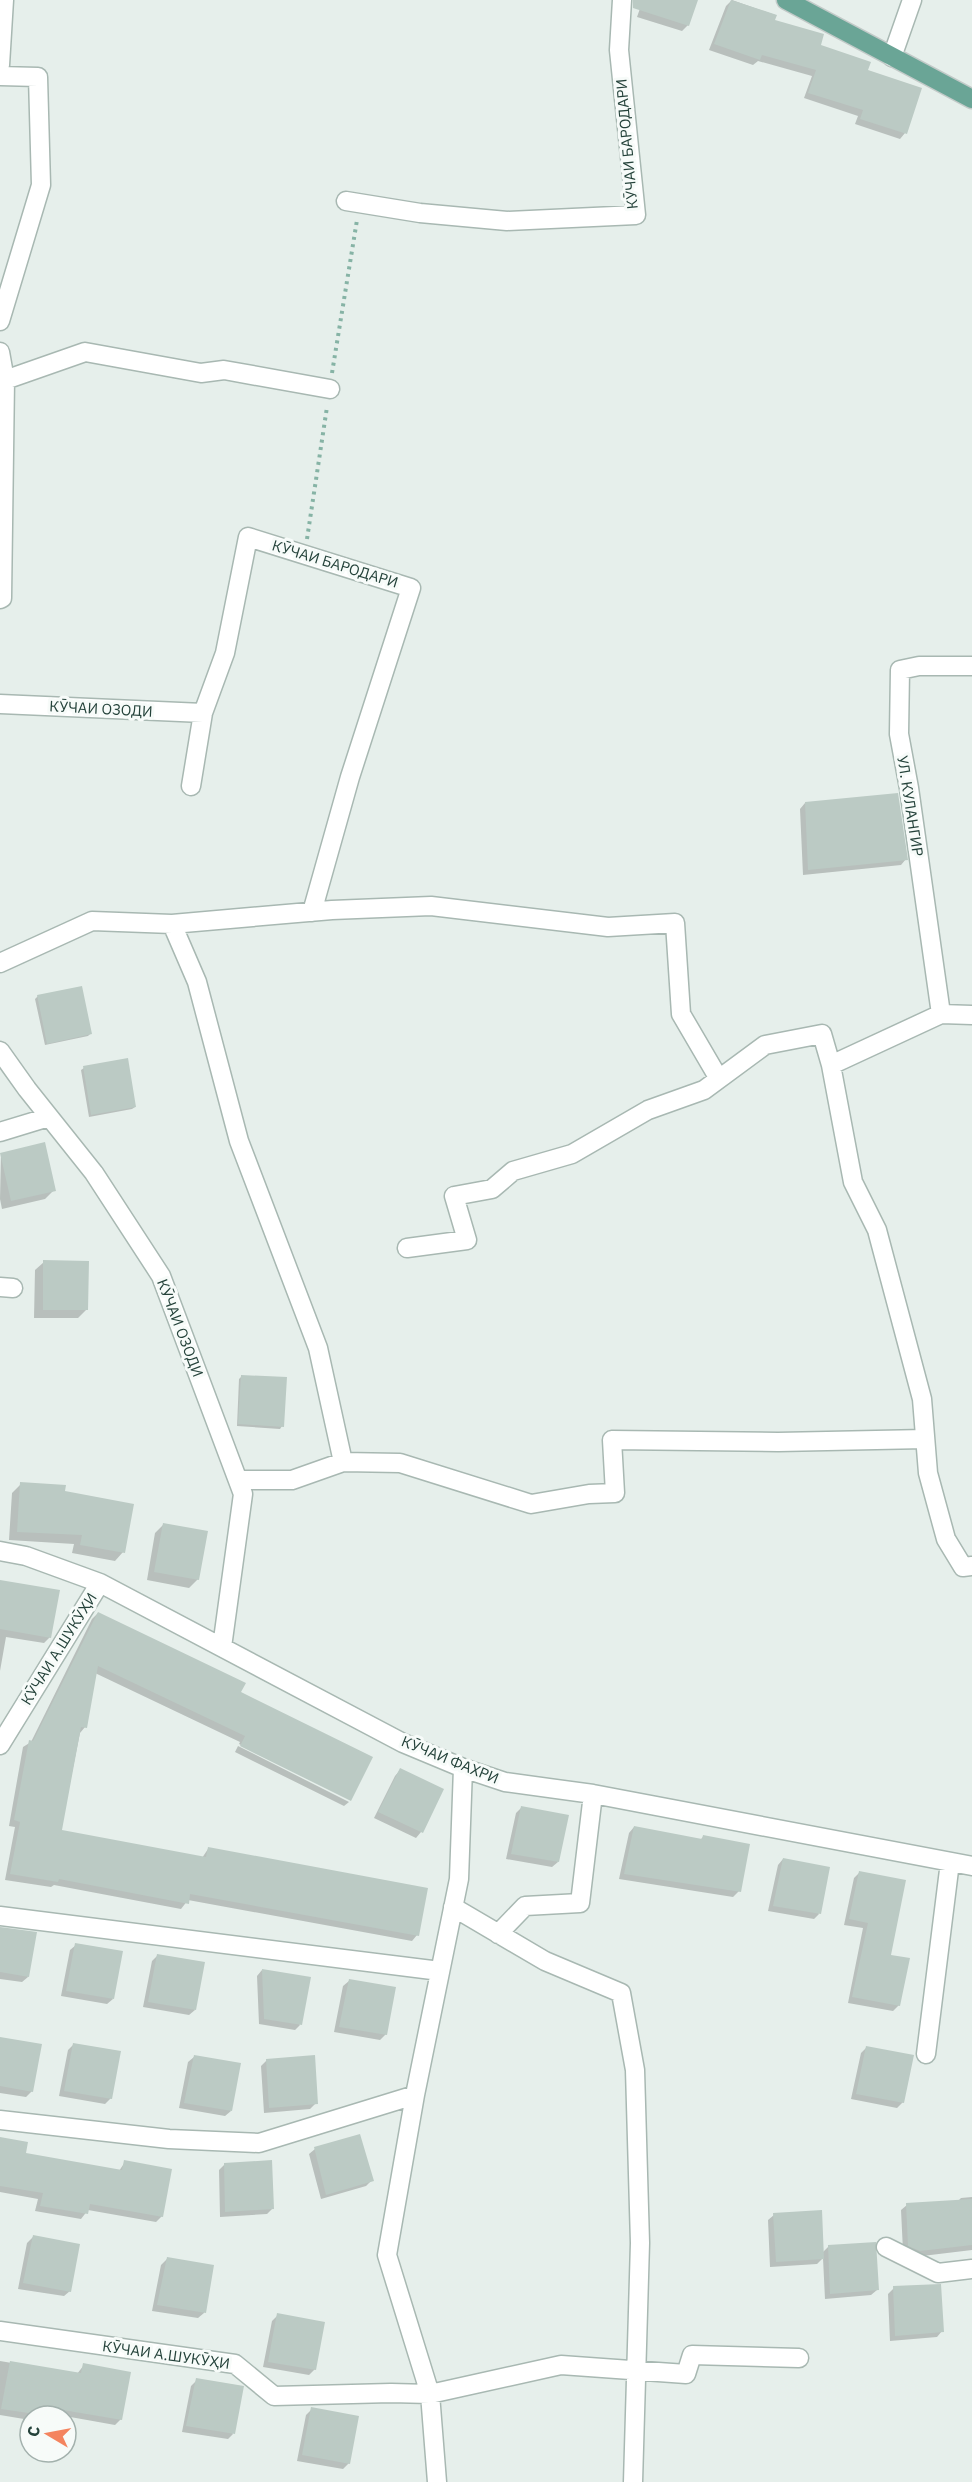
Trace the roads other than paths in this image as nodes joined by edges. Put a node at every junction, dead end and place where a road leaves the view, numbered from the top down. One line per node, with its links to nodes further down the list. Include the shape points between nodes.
1 (4, 0): 6 (street)
2 (622, 0): 9 (street, КӮЧАИ БАРОДАРИ, via 619,50 636,215 507,221)
3 (912, 0): 5 (street)
4 (798, 3): 5 (main road)
5 (892, 57): 8 (main road)
6 (0, 65)
7 (0, 76): 10 (street, via 38,77 41,185)
8 (972, 99)
9 (346, 201)
10 (0, 321)
11 (0, 352): 12 (street)
12 (5, 380): 13 (street, via 85,352 201,373 224,370); 14 (street)
13 (330, 389)
14 (0, 599)
15 (972, 666): 22 (street, УЛ. КУЛАНГИР, via 900,670 899,734)
16 (0, 704): 17 (street, КӮЧАИ ОЗОДИ)
17 (203, 713): 18 (street, КӮЧАИ БАРОДАРИ); 19 (street, КӮЧАИ БАРОДАРИ, via 225,654 248,537 411,588 350,777)
18 (190, 786)
19 (312, 912): 20 (street); 26 (street, via 431,906 608,927 675,923 681,1014)
20 (172, 924): 21 (street, via 92,921); 31 (street, via 197,982 239,1141 318,1348)
21 (0, 963)
22 (941, 1014): 23 (street); 25 (street)
23 (972, 1015)
24 (0, 1051): 27 (street, КӮЧАИ ОЗОДИ)
25 (831, 1065): 26 (street, via 822,1034 765,1045); 30 (street, via 853,1182 877,1230 922,1399)
26 (719, 1079): 29 (street, via 704,1090 648,1110 572,1154 513,1171 492,1189 454,1196 467,1240)
27 (49, 1117): 28 (street); 32 (street, КӮЧАИ ОЗОДИ, via 94,1173 161,1276)
28 (0, 1132)
29 (407, 1248)
30 (925, 1438): 31 (street, via 778,1442 612,1440 615,1493 531,1504 400,1463); 34 (street, via 928,1473 946,1539 963,1567)
31 (343, 1462): 32 (street, via 292,1480)
32 (238, 1480): 36 (street, КӮЧАИ ОЗОДИ, via 243,1494)
33 (0, 1551): 35 (street, КӮЧАИ ФАХРИ, via 26,1556)
34 (972, 1566)
35 (100, 1583): 36 (street, КӮЧАИ ФАХРИ); 37 (street, КӮЧАИ А.ШУКӮҲИ)
36 (222, 1647): 38 (street, КӮЧАИ ФАХРИ, via 403,1743)
37 (0, 1745)
38 (462, 1768): 39 (street, КӮЧАИ ФАХРИ, via 505,1782); 42 (street, via 459,1879)
39 (593, 1794): 40 (street, КӮЧАИ ФАХРИ); 44 (street, via 580,1903 525,1905)
40 (950, 1862): 41 (street, КӮЧАИ ФАХРИ); 46 (street)
41 (972, 1866)
42 (453, 1907): 44 (street); 45 (street)
43 (0, 1916): 45 (street)
44 (498, 1934): 53 (street, via 545,1961 621,1993 635,2070 640,2243)
45 (440, 1971): 47 (street)
46 (926, 2054)
47 (415, 2095): 48 (street, via 259,2143 169,2139); 54 (street, via 387,2255)
48 (0, 2120)
49 (886, 2247): 50 (street, via 938,2273)
50 (972, 2269)
51 (0, 2331): 54 (street, КӮЧАИ А.ШУКӮҲИ, via 236,2364 274,2396)
52 (799, 2358): 53 (street, КӮЧАИ А.ШУКӮҲИ, via 692,2355 686,2374)
53 (638, 2370): 54 (street, КӮЧАИ А.ШУКӮҲИ, via 561,2365); 56 (street)
54 (430, 2394): 55 (street)
55 (437, 2482)
56 (633, 2482)

